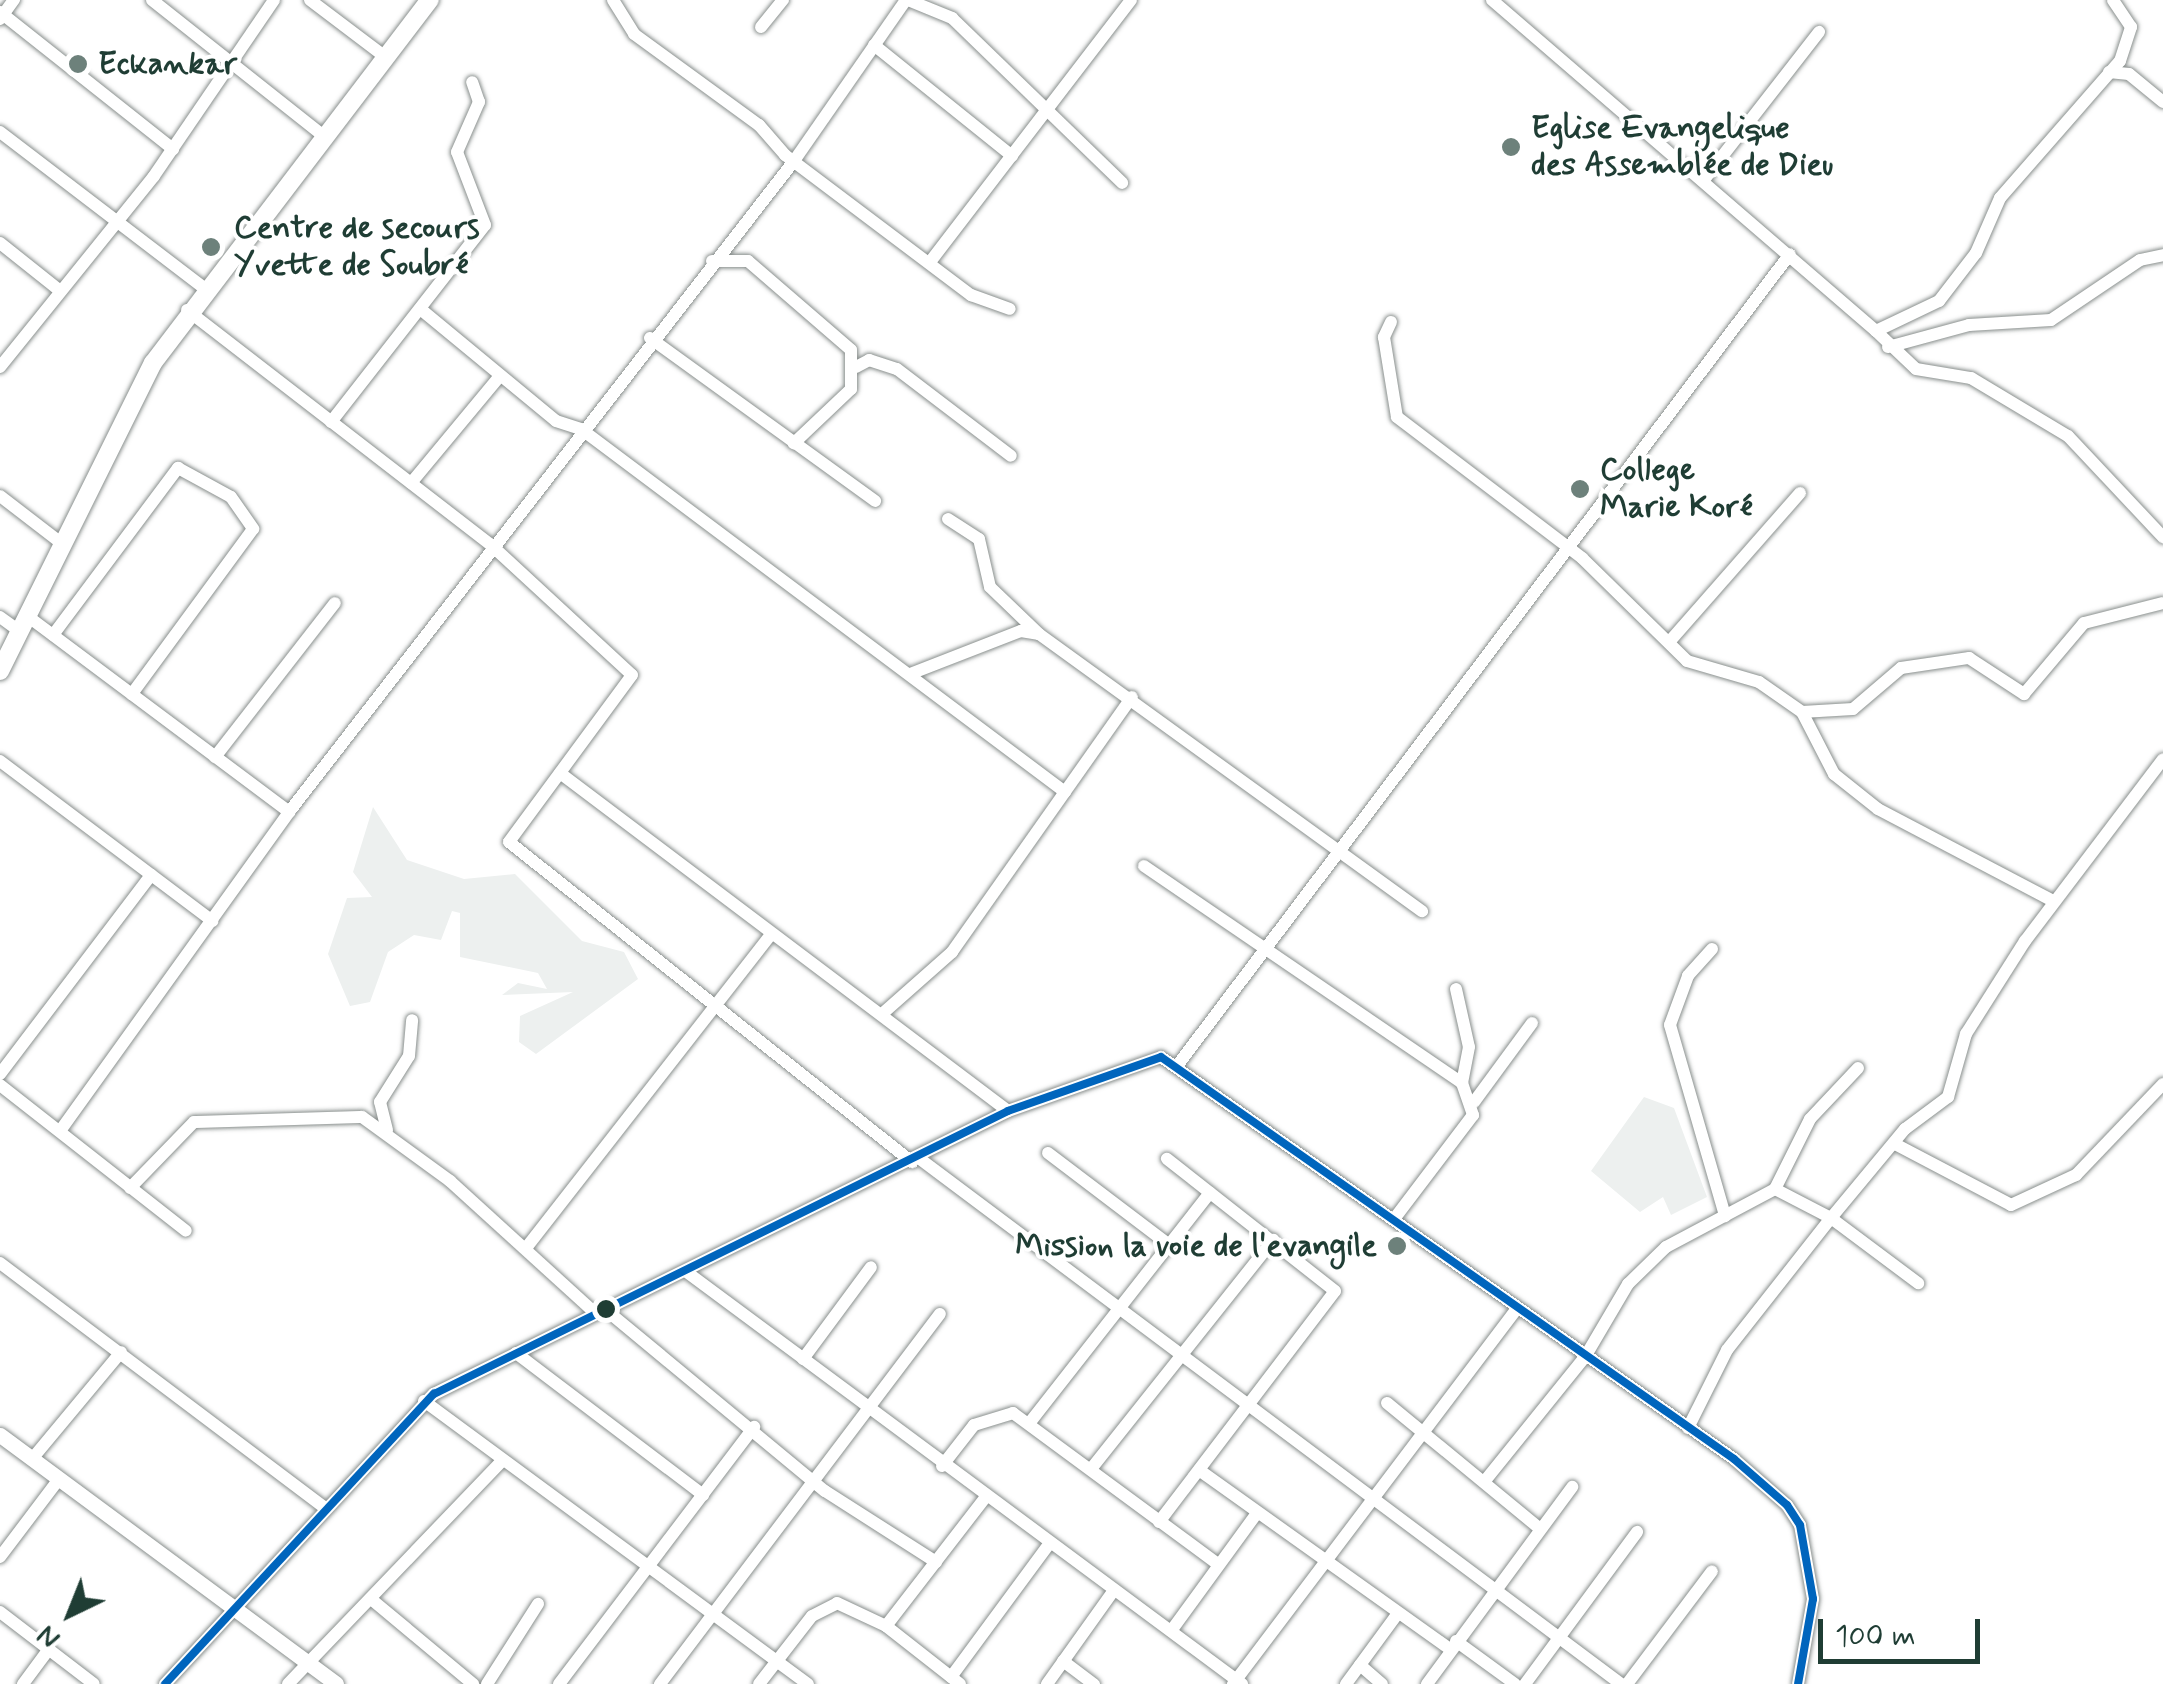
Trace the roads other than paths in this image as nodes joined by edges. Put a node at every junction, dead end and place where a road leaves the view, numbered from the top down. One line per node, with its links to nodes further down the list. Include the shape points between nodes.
1 (14, 0): 13 (street)
2 (152, 0): 18 (street)
3 (274, 0): 18 (street)
4 (310, 0): 17 (street)
5 (430, 0): 17 (main road)
6 (613, 0): 27 (street, via 634,34)
7 (783, 0): 14 (street)
8 (907, 0): 16 (street); 22 (street, via 952,18)
9 (1130, 0): 22 (street)
10 (1492, 0): 28 (street)
11 (2112, 0): 12 (street)
12 (2128, 5): 19 (street, via 2128,50)
13 (1, 15): 25 (street)
14 (762, 27)
15 (1819, 32): 28 (street)
16 (874, 45): 26 (street); 27 (street)
17 (384, 56): 24 (main road)
18 (234, 64): 24 (street); 25 (street)
19 (2108, 72): 21 (street, via 2129,74); 42 (street, via 2000,198 1976,253 1939,301)
20 (472, 82): 40 (street, via 479,102 457,152 485,225)
21 (2163, 102)
22 (1050, 114): 26 (street); 29 (street)
23 (0, 132): 30 (street)
24 (326, 136): 36 (main road)
25 (173, 148): 30 (street)
26 (1012, 156): 35 (street)
27 (794, 162): 34 (street); 35 (street)
28 (1703, 181): 32 (street)
29 (1122, 183)
30 (112, 218): 36 (street); 37 (street)
31 (0, 244): 37 (street)
32 (1790, 254): 42 (street); 60 (street)
33 (2163, 255): 44 (street, via 2140,260 2052,320 1969,325)
34 (711, 262): 43 (street); 46 (street, via 730,257 765,273 834,331)
35 (930, 262): 38 (street, via 971,294)
36 (203, 287): 39 (main road)
37 (58, 290): 45 (street)
38 (1010, 309)
39 (187, 310): 48 (street); 58 (main road)
40 (424, 312): 47 (street); 48 (street)
41 (1390, 322): 60 (street, via 1384,337 1397,417)
42 (1876, 331): 44 (street)
43 (650, 338): 49 (street); 50 (street)
44 (1888, 346): 57 (street, via 1916,370 1970,378 2068,436)
45 (0, 367)
46 (856, 367): 50 (street, via 852,389); 51 (street, via 869,360 898,369)
47 (499, 377): 49 (street); 52 (street)
48 (331, 422): 52 (street)
49 (581, 430): 59 (street); 69 (street)
50 (794, 444): 55 (street)
51 (1012, 456)
52 (411, 483): 59 (street)
53 (1800, 493): 67 (street)
54 (0, 496): 58 (street)
55 (875, 501)
56 (948, 519): 65 (street, via 979,539 990,587)
57 (2163, 537)
58 (60, 542): 64 (main road)
59 (490, 544): 76 (street, via 634,680); 78 (street)
60 (1570, 549): 67 (street); 79 (street)
61 (335, 602): 73 (street)
62 (2163, 602): 72 (street, via 2084,623 2024,694 1969,658 1901,668 1853,708)
63 (0, 616): 64 (street)
64 (23, 623): 66 (street); 68 (main road)
65 (1039, 634): 69 (street, via 1021,631); 71 (street)
66 (53, 635): 70 (street); 70 (street, via 178,468 230,497 253,529)
67 (1670, 642): 72 (street, via 1699,669 1759,682)
68 (0, 670)
69 (910, 674): 77 (street)
70 (132, 694): 73 (street)
71 (1132, 697): 77 (street); 79 (street)
72 (1802, 712): 82 (street, via 1834,774 1878,809)
73 (215, 758): 78 (street)
74 (2163, 758): 82 (street)
75 (0, 761): 81 (street)
76 (560, 773): 85 (street); 89 (street, via 508,842)
77 (1066, 792): 90 (street, via 952,952)
78 (289, 812): 84 (street)
79 (1346, 849): 83 (street); 86 (street)
80 (1144, 866): 86 (street)
81 (152, 875): 84 (street); 95 (street)
82 (2053, 901): 103 (street, via 1966,1034 1954,1090)
83 (1422, 911)
84 (212, 921): 102 (street)
85 (770, 934): 89 (street); 90 (street)
86 (1272, 948): 93 (street); 97 (street)
87 (1712, 948): 110 (street, via 1688,976 1670,1026)
88 (1456, 989): 97 (street, via 1469,1047)
89 (717, 1000): 106 (street); 116 (street)
90 (882, 1014): 100 (street)
91 (412, 1020): 101 (street, via 409,1056 380,1102)
92 (1532, 1024): 99 (street)
93 (1180, 1062): 100 (street, via 1140,1060); 112 (street)
94 (1858, 1068): 108 (street, via 1810,1118)
95 (0, 1074)
96 (0, 1084): 102 (street)
97 (1462, 1084): 99 (street)
98 (2163, 1084): 103 (street, via 2076,1175 2011,1205)
99 (1474, 1102): 112 (street)
100 (1008, 1111): 106 (street)
101 (387, 1130): 107 (street, via 362,1117 194,1122); 116 (street)
102 (60, 1131): 107 (street)
103 (1895, 1144): 111 (street)
104 (1048, 1153): 115 (street)
105 (1167, 1159): 109 (street)
106 (916, 1160): 119 (street); 121 (street)
107 (130, 1188): 113 (street)
108 (1775, 1189): 110 (street); 111 (street)
109 (1210, 1194): 114 (street); 115 (street)
110 (1725, 1216): 128 (street, via 1647,1265)
111 (1831, 1218): 120 (street); 136 (street, via 1727,1350)
112 (1394, 1219): 122 (street)
113 (186, 1231)
114 (1272, 1240): 127 (street); 132 (street, via 1336,1290)
115 (1169, 1245): 121 (street)
116 (526, 1248): 123 (street)
117 (0, 1262): 125 (street)
118 (871, 1267): 129 (street)
119 (688, 1273): 123 (street); 129 (street)
120 (1918, 1282)
121 (1119, 1307): 127 (street); 134 (street)
122 (1518, 1309): 128 (street); 137 (street)
123 (601, 1312): 126 (street); 135 (street)
124 (940, 1314): 133 (street)
125 (121, 1352): 139 (street); 151 (street)
126 (516, 1353): 130 (street); 148 (street)
127 (1182, 1354): 132 (street); 142 (street)
128 (1585, 1357): 136 (street); 146 (street)
129 (803, 1359): 133 (street)
130 (424, 1401): 140 (street); 151 (street)
131 (1386, 1403): 137 (street)
132 (1249, 1406): 143 (street); 150 (street)
133 (869, 1412): 141 (street); 144 (street)
134 (1031, 1421): 141 (street, via 987,1415); 142 (street)
135 (754, 1427): 144 (street); 148 (street)
136 (1688, 1428): 201 (street, via 1768,1487 1800,1525 1814,1600)
137 (1422, 1431): 146 (street); 150 (street)
138 (0, 1434): 139 (street)
139 (32, 1459): 145 (street)
140 (502, 1460): 161 (street); 165 (street)
141 (942, 1466): 149 (street)
142 (1090, 1469): 153 (street)
143 (1198, 1470): 152 (street); 153 (street)
144 (813, 1478): 158 (street); 169 (street)
145 (59, 1479): 157 (street); 167 (street)
146 (1484, 1482): 154 (street)
147 (1572, 1487): 154 (street)
148 (703, 1495): 161 (street)
149 (985, 1498): 156 (street); 158 (street)
150 (1372, 1500): 159 (street); 164 (street)
151 (324, 1507): 167 (street)
152 (1256, 1513): 159 (street); 160 (street)
153 (1159, 1522): 160 (street)
154 (1539, 1528): 164 (street)
155 (1637, 1532): 173 (street)
156 (1049, 1544): 163 (street); 180 (street)
157 (0, 1557)
158 (936, 1562): 171 (street)
159 (1324, 1563): 170 (street); 181 (street)
160 (1218, 1564): 172 (street)
161 (645, 1570): 169 (street); 189 (street)
162 (1712, 1571): 200 (street)
163 (1114, 1590): 172 (street); 177 (street)
164 (1494, 1590): 173 (street); 174 (street)
165 (372, 1599): 178 (street); 187 (street)
166 (538, 1604): 188 (street)
167 (232, 1608): 178 (street); 184 (street)
168 (0, 1612): 175 (street)
169 (711, 1616): 176 (street); 190 (street)
170 (1396, 1616): 174 (street); 179 (street)
171 (886, 1626): 176 (street, via 854,1607 824,1606); 180 (street)
172 (1170, 1632): 181 (street)
173 (1557, 1636): 199 (street); 200 (street)
174 (1453, 1645): 197 (street); 198 (street)
175 (50, 1650): 182 (street); 183 (street)
176 (777, 1660): 191 (street); 192 (street)
177 (1062, 1660): 193 (street); 194 (street)
178 (307, 1662): 185 (street); 186 (street)
179 (1360, 1666): 195 (street); 196 (street)
180 (956, 1680)
181 (1237, 1683)
182 (23, 1684)
183 (94, 1684)
184 (165, 1684)
185 (288, 1684)
186 (336, 1684)
187 (474, 1684)
188 (487, 1684)
189 (559, 1684)
190 (660, 1684)
191 (759, 1684)
192 (808, 1684)
193 (1047, 1684)
194 (1094, 1684)
195 (1346, 1684)
196 (1382, 1684)
197 (1427, 1684)
198 (1515, 1684)
199 (1525, 1684)
200 (1624, 1684)
201 (1798, 1684)

